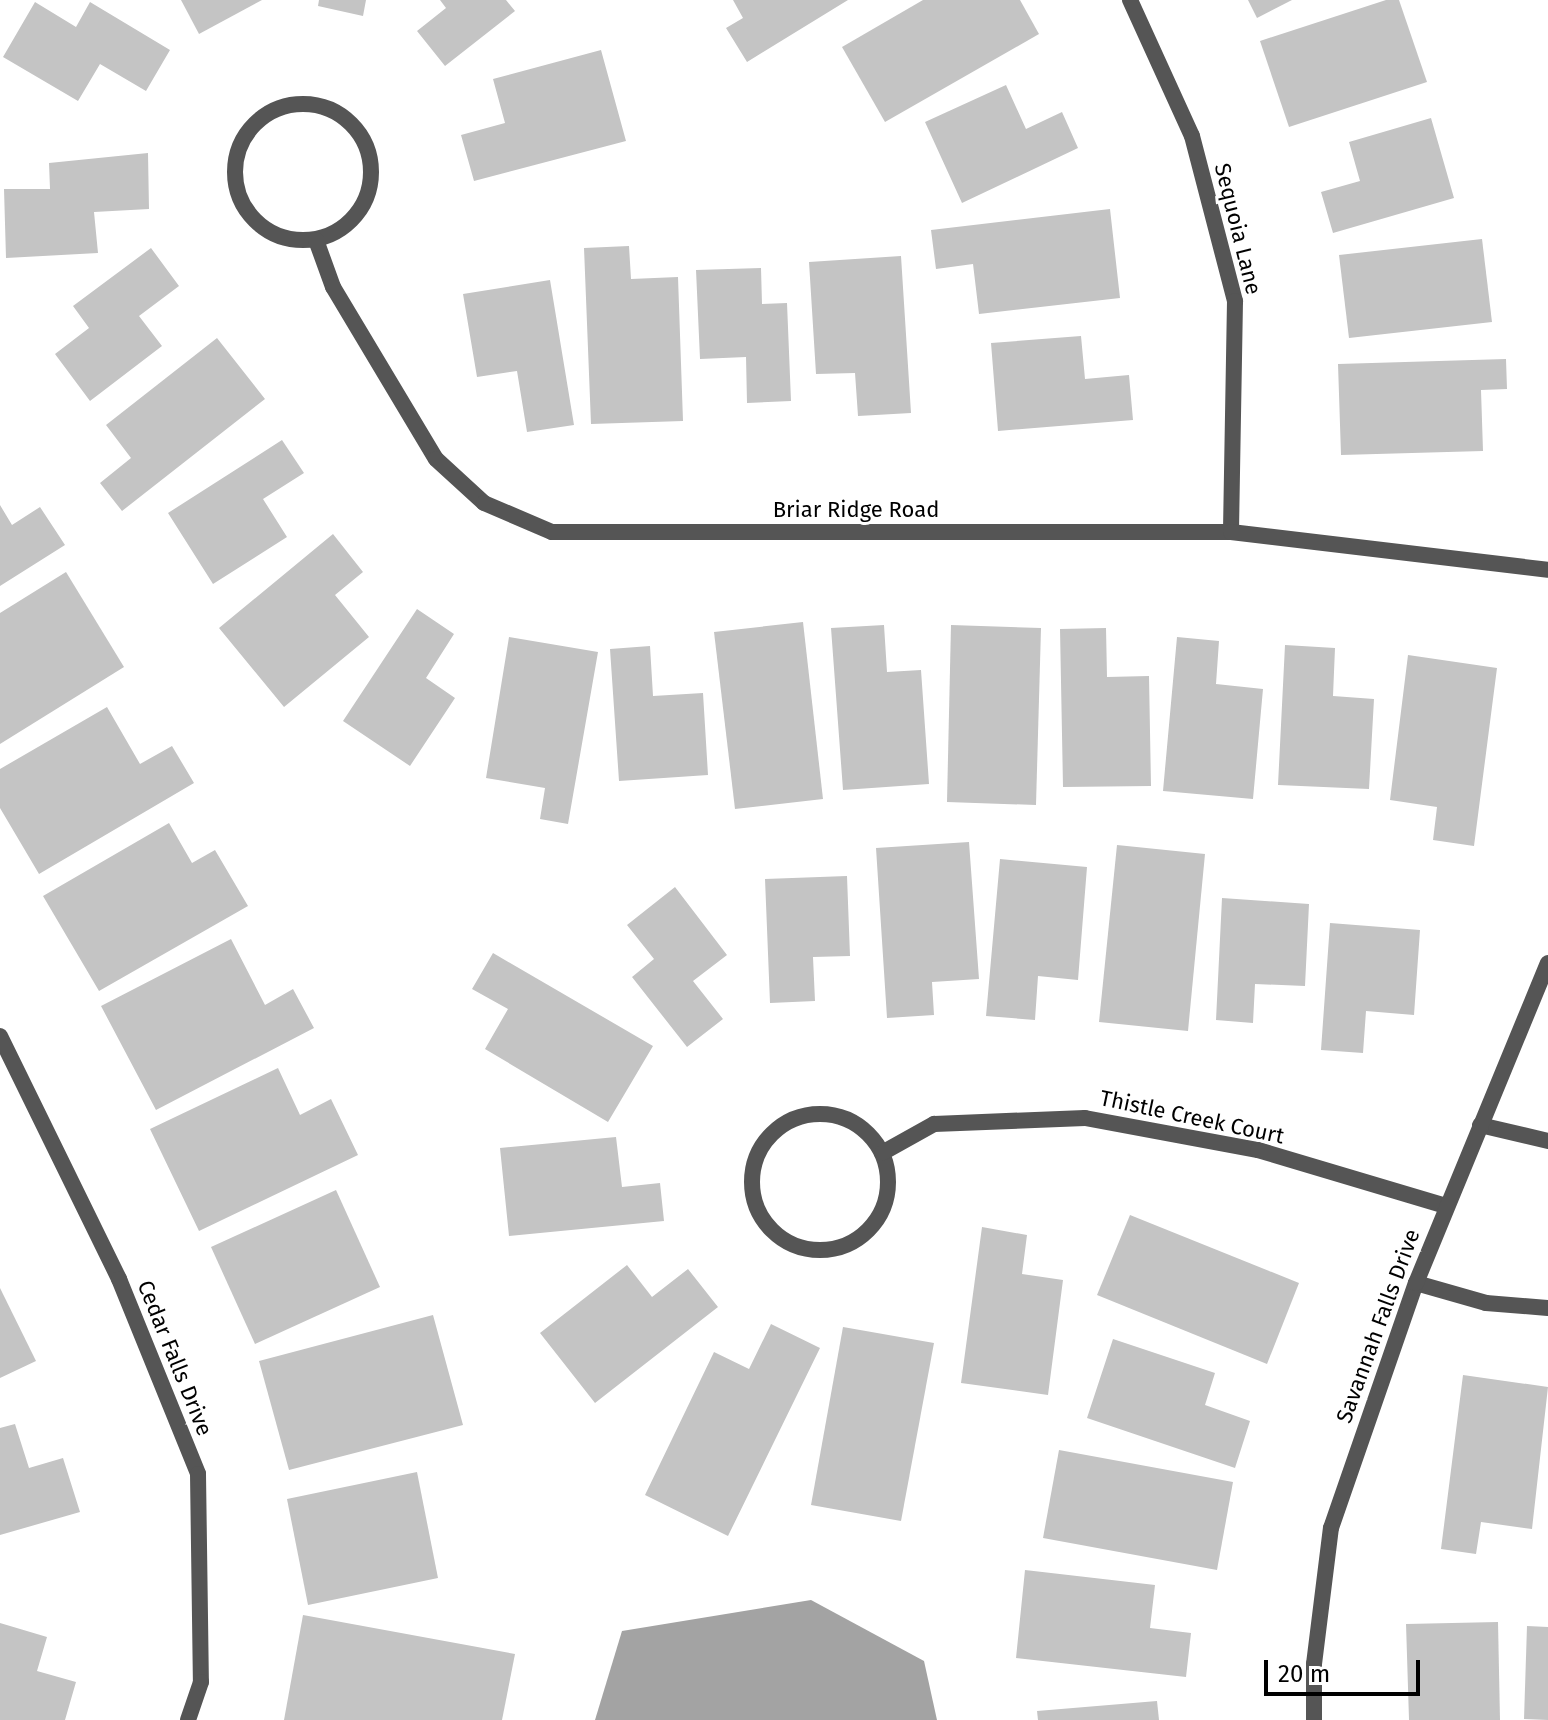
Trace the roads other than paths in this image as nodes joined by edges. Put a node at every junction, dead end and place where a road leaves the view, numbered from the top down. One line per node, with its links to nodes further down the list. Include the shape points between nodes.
1 (1130, 0): 3 (street, Sequoia Lane, via 1192,136 1235,301)
2 (316, 240): 2 (street, via 357,215 372,170 360,136 335,111 289,104 251,125 234,164 235,186 256,223 295,241); 3 (street, Briar Ridge Road, via 333,287 436,459 484,503 552,532)
3 (1231, 532): 4 (street, Briar Ridge Road)
4 (1548, 570)
5 (1548, 963): 7 (street, Savannah Falls Drive)
6 (0, 1036): 13 (street, Cedar Falls Drive, via 119,1279 198,1474 201,1682)
7 (1480, 1125): 8 (street); 10 (street, Savannah Falls Drive)
8 (1548, 1141)
9 (882, 1153): 9 (street, via 871,1135 833,1114 791,1119 761,1147 753,1168 758,1210 771,1230 791,1243 837,1249 859,1238 886,1200); 10 (street, Thistle Creek Court, via 934,1124 1085,1118 1258,1150)
10 (1446, 1206): 11 (street, Savannah Falls Drive)
11 (1416, 1283): 12 (street, via 1486,1303); 14 (street, Savannah Falls Drive, via 1331,1528 1314,1664)
12 (1548, 1308)
13 (188, 1720)
14 (1314, 1720)

